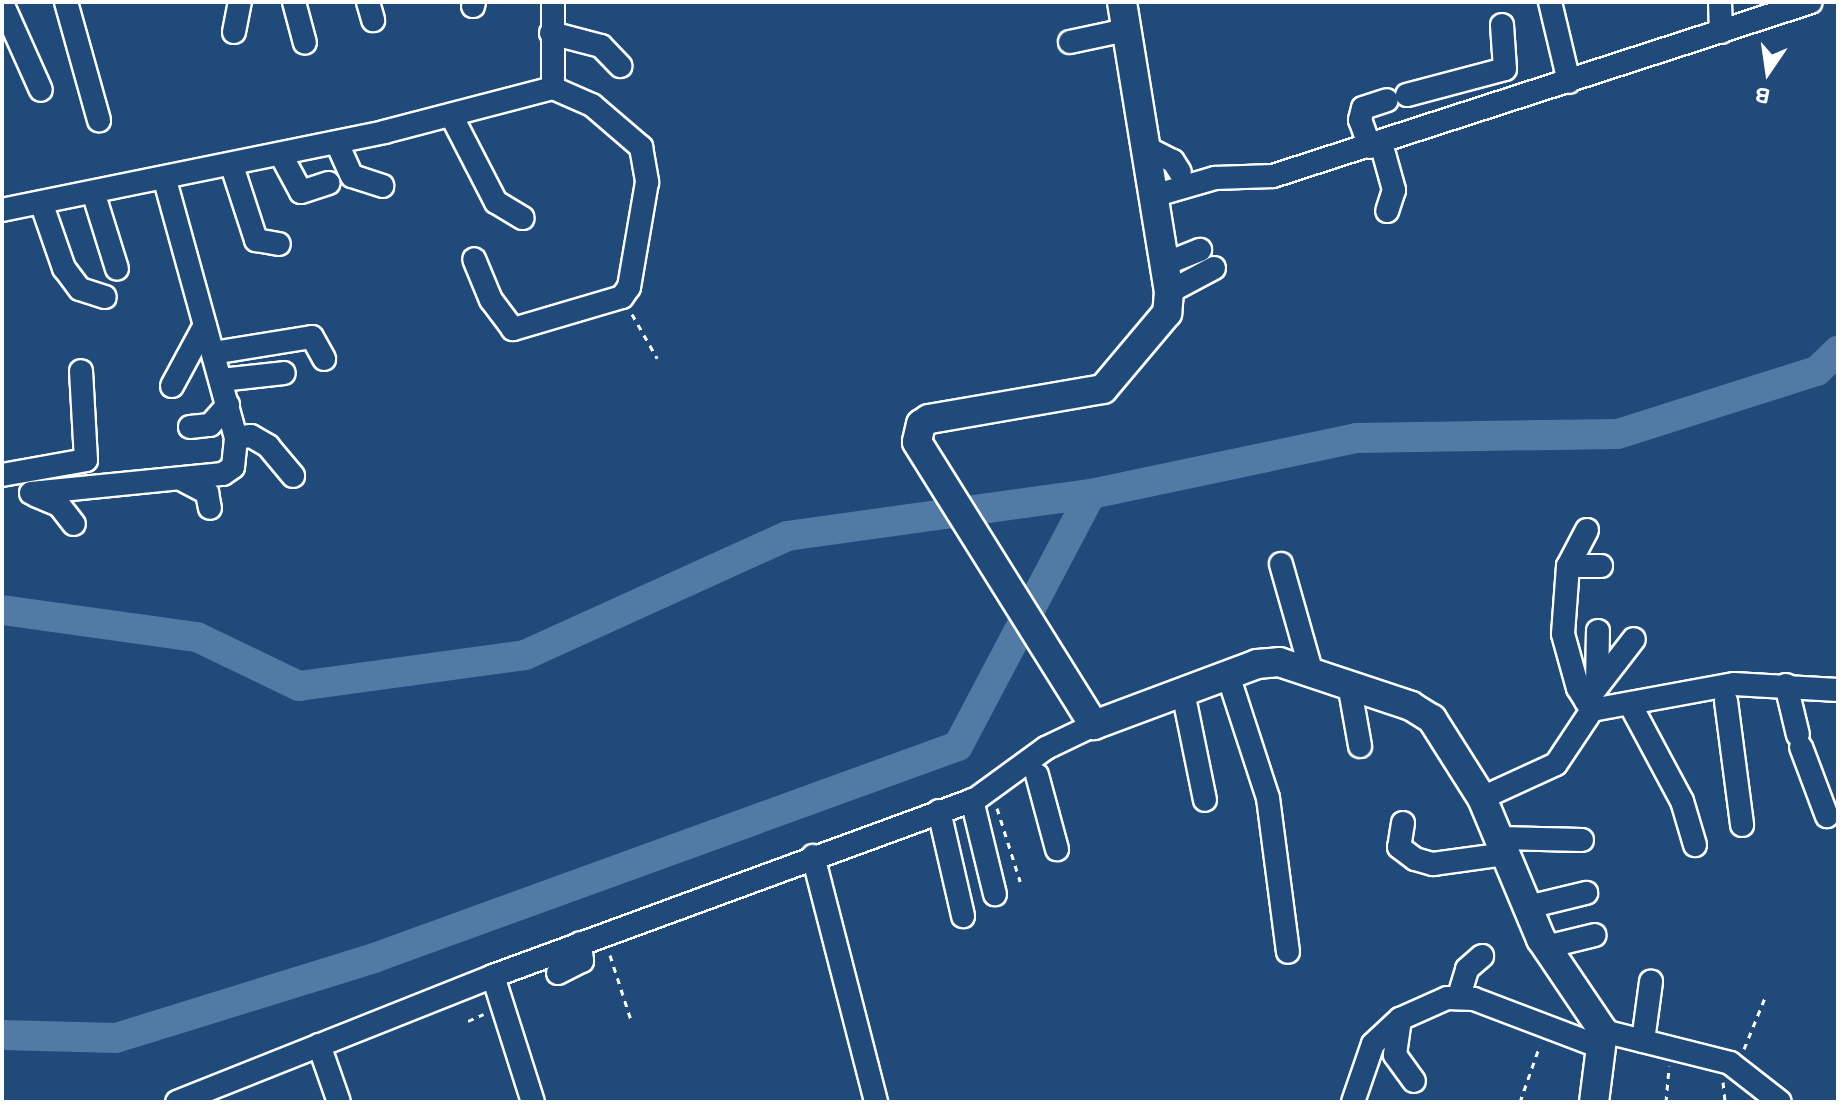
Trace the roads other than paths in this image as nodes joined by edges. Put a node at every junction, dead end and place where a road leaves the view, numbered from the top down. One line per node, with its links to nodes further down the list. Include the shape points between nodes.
1 (66, 2): 23 (street)
2 (240, 2): 13 (street)
3 (294, 2): 17 (street)
4 (553, 2): 15 (street)
5 (1122, 2): 12 (main road)
6 (1550, 2): 19 (street)
7 (1720, 2): 14 (street)
8 (1811, 2): 10 (street)
9 (4, 3): 21 (street)
10 (1756, 11): 14 (street)
11 (1502, 25): 25 (street, via 1505,69 1363,108 1360,120)
12 (1126, 30): 16 (street); 26 (main road)
13 (234, 32)
14 (1721, 32): 19 (street)
15 (551, 33): 18 (street, via 601,46); 20 (street)
16 (1070, 42)
17 (305, 43)
18 (620, 66)
19 (1569, 82): 25 (street)
20 (553, 88): 22 (street); 40 (street, via 631,134 648,165 629,287 622,297 513,329 491,300)
21 (41, 90)
22 (451, 115): 24 (street); 38 (street, via 496,202)
23 (99, 120)
24 (337, 143): 27 (street); 32 (street, via 352,176)
25 (1376, 145): 34 (street, via 1273,176 1215,178); 37 (street, via 1393,176)
26 (1145, 147): 29 (street, via 1173,161); 34 (main road)
27 (281, 155): 28 (street); 31 (street, via 301,192)
28 (232, 166): 30 (street); 39 (street, via 256,240)
29 (1180, 172)
30 (165, 181): 33 (street); 45 (street)
31 (329, 183)
32 (382, 186)
33 (94, 195): 35 (street); 42 (street)
34 (1153, 196): 43 (main road)
35 (42, 205): 36 (street); 44 (street, via 64,268 80,289)
36 (2, 210)
37 (1387, 211)
38 (523, 218)
39 (279, 244)
40 (474, 259)
41 (1207, 259): 43 (street)
42 (117, 269)
43 (1167, 278): 76 (main road, via 1159,329 1110,384 1085,395 929,419 916,432 925,460)
44 (105, 297)
45 (205, 325): 46 (street); 51 (street)
46 (213, 353): 47 (street, via 312,337); 50 (street)
47 (324, 359)
48 (81, 371): 55 (street, via 86,460)
49 (284, 373): 50 (street)
50 (221, 380): 52 (street)
51 (172, 386)
52 (228, 405): 53 (street, via 210,425); 54 (street)
53 (190, 427)
54 (236, 438): 56 (street, via 251,436 268,446); 57 (street, via 233,467)
55 (2, 476): 58 (street)
56 (293, 476)
57 (180, 479): 58 (street); 59 (street, via 207,493)
58 (31, 493): 60 (street, via 59,505)
59 (210, 508)
60 (74, 524)
61 (1587, 530): 63 (street)
62 (1281, 564): 67 (street)
63 (1568, 566): 64 (street); 74 (street, via 1564,645)
64 (1601, 566)
65 (1598, 631): 74 (street)
66 (1634, 639): 74 (street)
67 (1311, 670): 68 (main road, via 1279,662); 69 (main road)
68 (1228, 675): 72 (main road); 99 (street, via 1268,798)
69 (1349, 684): 77 (street); 80 (main road, via 1432,719)
70 (1786, 685): 71 (street); 73 (street); 83 (street, via 1799,741)
71 (1838, 690)
72 (1183, 692): 76 (main road); 81 (street)
73 (1724, 693): 75 (street); 85 (street)
74 (1591, 699): 75 (street); 80 (street, via 1556,764)
75 (1631, 706): 87 (street, via 1682,801)
76 (1094, 725): 78 (street)
77 (1360, 746)
78 (1034, 765): 79 (street); 88 (street)
79 (982, 795): 82 (street); 93 (street)
80 (1482, 798): 89 (main road)
81 (1205, 800)
82 (939, 811): 90 (street); 95 (street)
83 (1827, 816)
84 (1403, 823): 89 (street, via 1399,847 1415,859 1433,864)
85 (1742, 825)
86 (1582, 840): 89 (street)
87 (1695, 845)
88 (1057, 849)
89 (1505, 853): 91 (street); 94 (main road)
90 (813, 856): 97 (street, via 676,918); 113 (street)
91 (1456, 877)
92 (1586, 893): 94 (street)
93 (995, 894)
94 (1528, 907): 98 (main road)
95 (963, 916)
96 (1595, 935): 98 (street)
97 (580, 943): 101 (street, via 583,959); 102 (street)
98 (1546, 947): 106 (main road)
99 (1288, 952)
100 (1482, 956): 104 (street, via 1467,969)
101 (558, 973)
102 (493, 976): 108 (street); 112 (street)
103 (1651, 982): 107 (street)
104 (1459, 996): 105 (street); 106 (street)
105 (1400, 1019): 109 (street, via 1395,1055); 114 (street, via 1364,1055)
106 (1603, 1040): 107 (street); 115 (main road)
107 (1643, 1041): 116 (street, via 1737,1068)
108 (319, 1045): 110 (street); 111 (street)
109 (1414, 1081)
110 (177, 1102)
111 (339, 1102)
112 (533, 1102)
113 (876, 1102)
114 (1353, 1102)
115 (1594, 1102)
116 (1780, 1102)

